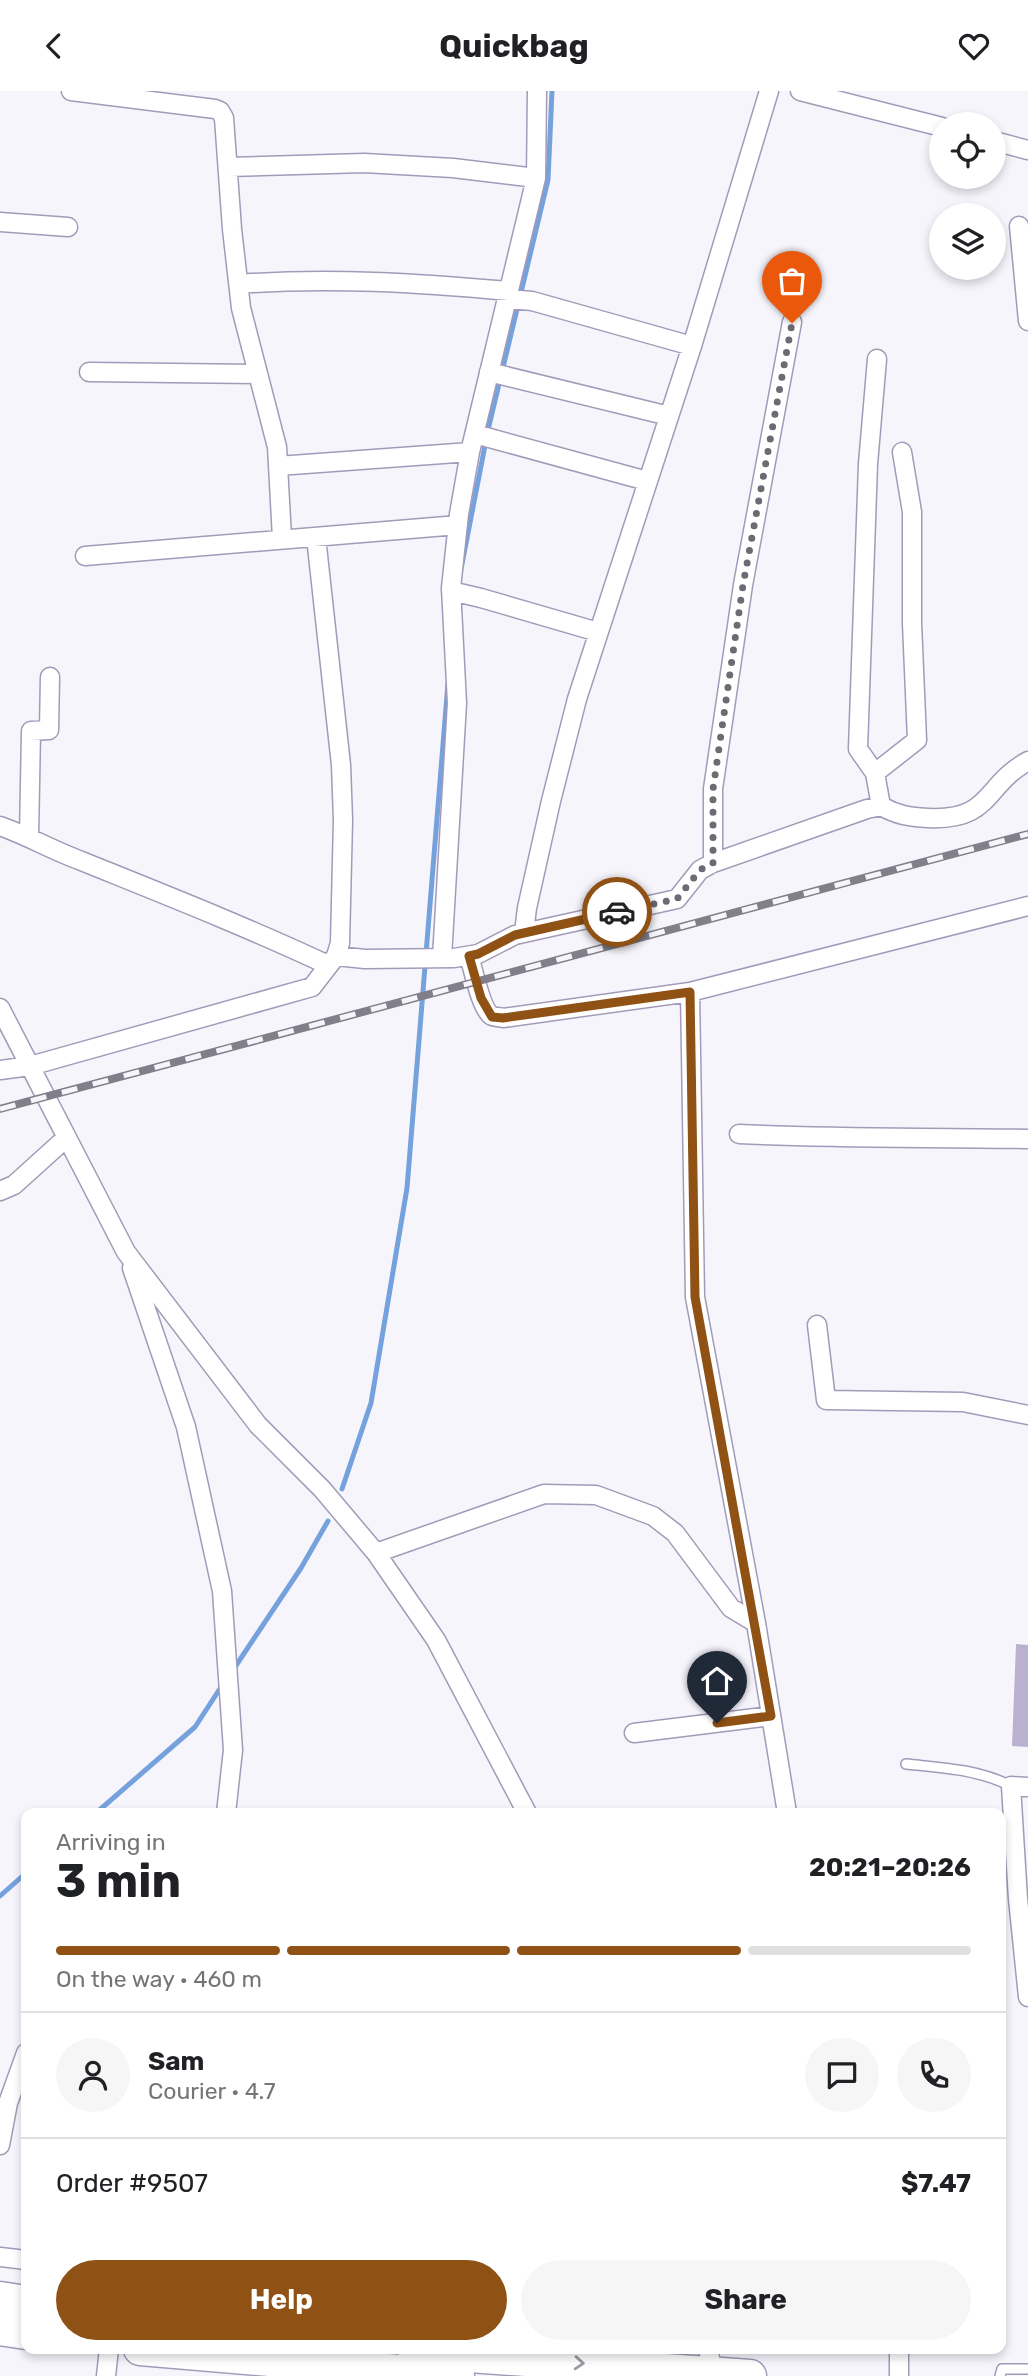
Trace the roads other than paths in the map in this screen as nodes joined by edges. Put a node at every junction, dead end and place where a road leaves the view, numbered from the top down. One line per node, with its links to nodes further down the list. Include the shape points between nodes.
1 (71, 91): 5 (street)
2 (537, 91): 10 (street)
3 (769, 91): 18 (street)
4 (800, 91): 6 (street)
5 (141, 95): 9 (street, via 220,111 225,118)
6 (929, 124)
7 (1006, 144): 8 (street)
8 (1028, 150)
9 (228, 167): 10 (street, via 376,163); 14 (street)
10 (536, 178): 15 (street)
11 (0, 222): 13 (street)
12 (1019, 226): 16 (street)
13 (68, 227)
14 (239, 284): 15 (street, via 370,280); 22 (street)
15 (508, 295): 18 (street); 21 (street)
16 (1028, 321)
17 (792, 323): 41 (street, via 743,585 713,789)
18 (692, 346): 23 (street)
19 (877, 359): 37 (street, via 867,477 858,749)
20 (89, 372): 22 (street)
21 (489, 372): 23 (street); 24 (street)
22 (258, 374): 27 (street)
23 (669, 416): 28 (street)
24 (474, 434): 25 (street); 28 (street)
25 (470, 452): 27 (street); 29 (street)
26 (902, 452): 37 (street, via 912,512 917,740)
27 (278, 466): 31 (street)
28 (647, 481): 34 (street)
29 (458, 525): 30 (street); 33 (street)
30 (316, 537): 31 (street); 46 (street, via 341,765 340,943)
31 (282, 538): 32 (street)
32 (85, 556)
33 (451, 591): 34 (street); 45 (street, via 457,703)
34 (598, 632): 43 (street, via 551,801)
35 (50, 677): 40 (street, via 49,730 32,731)
36 (1028, 761): 38 (street, via 976,809 962,816 911,817 895,815)
37 (875, 773): 38 (street)
38 (881, 806): 41 (street)
39 (0, 827): 40 (street)
40 (30, 837): 46 (street)
41 (713, 863): 43 (street, via 700,870 677,899)
42 (1028, 906): 47 (street)
43 (524, 932): 44 (street)
44 (469, 956): 45 (street); 47 (street, via 481,998 492,1017)
45 (442, 958): 46 (street)
46 (332, 960): 49 (street, via 312,987)
47 (690, 992): 59 (street, via 695,1297)
48 (0, 1008): 49 (street)
49 (30, 1066): 50 (street); 52 (street)
50 (0, 1070)
51 (739, 1134): 53 (street)
52 (66, 1138): 54 (street, via 14,1185); 55 (street)
53 (1028, 1139)
54 (0, 1191)
55 (126, 1252): 58 (street, via 258,1425 322,1489); 64 (street, via 186,1427 222,1591 233,1750)
56 (817, 1325): 57 (street, via 826,1400 963,1402)
57 (1028, 1415)
58 (376, 1553): 59 (street, via 544,1495 596,1495 653,1516 675,1533 731,1608); 65 (street, via 436,1640)
59 (756, 1623): 60 (street)
60 (771, 1716): 61 (street); 66 (street)
61 (635, 1733)
62 (906, 1764): 63 (lane, via 976,1772)
63 (1020, 1786): 67 (street, via 1017,1899)
64 (227, 1808)
65 (524, 1808)
66 (786, 1808)
67 (1028, 1997)
68 (21, 2067): 69 (street)
69 (0, 2145)
70 (0, 2257): 71 (street)
71 (21, 2259)
72 (0, 2298): 73 (highway)
73 (21, 2301)
74 (0, 2329): 75 (highway)
75 (21, 2332)
76 (108, 2354): 83 (street)
77 (186, 2354): 82 (highway)
78 (454, 2354): 80 (highway, one-way to 80)
79 (899, 2354): 86 (street)
80 (711, 2360): 85 (highway)
81 (1028, 2369): 87 (lane, via 1002,2369)
82 (352, 2372): 84 (highway)
83 (106, 2376)
84 (458, 2376)
85 (750, 2376)
86 (898, 2376)
87 (1000, 2376)

